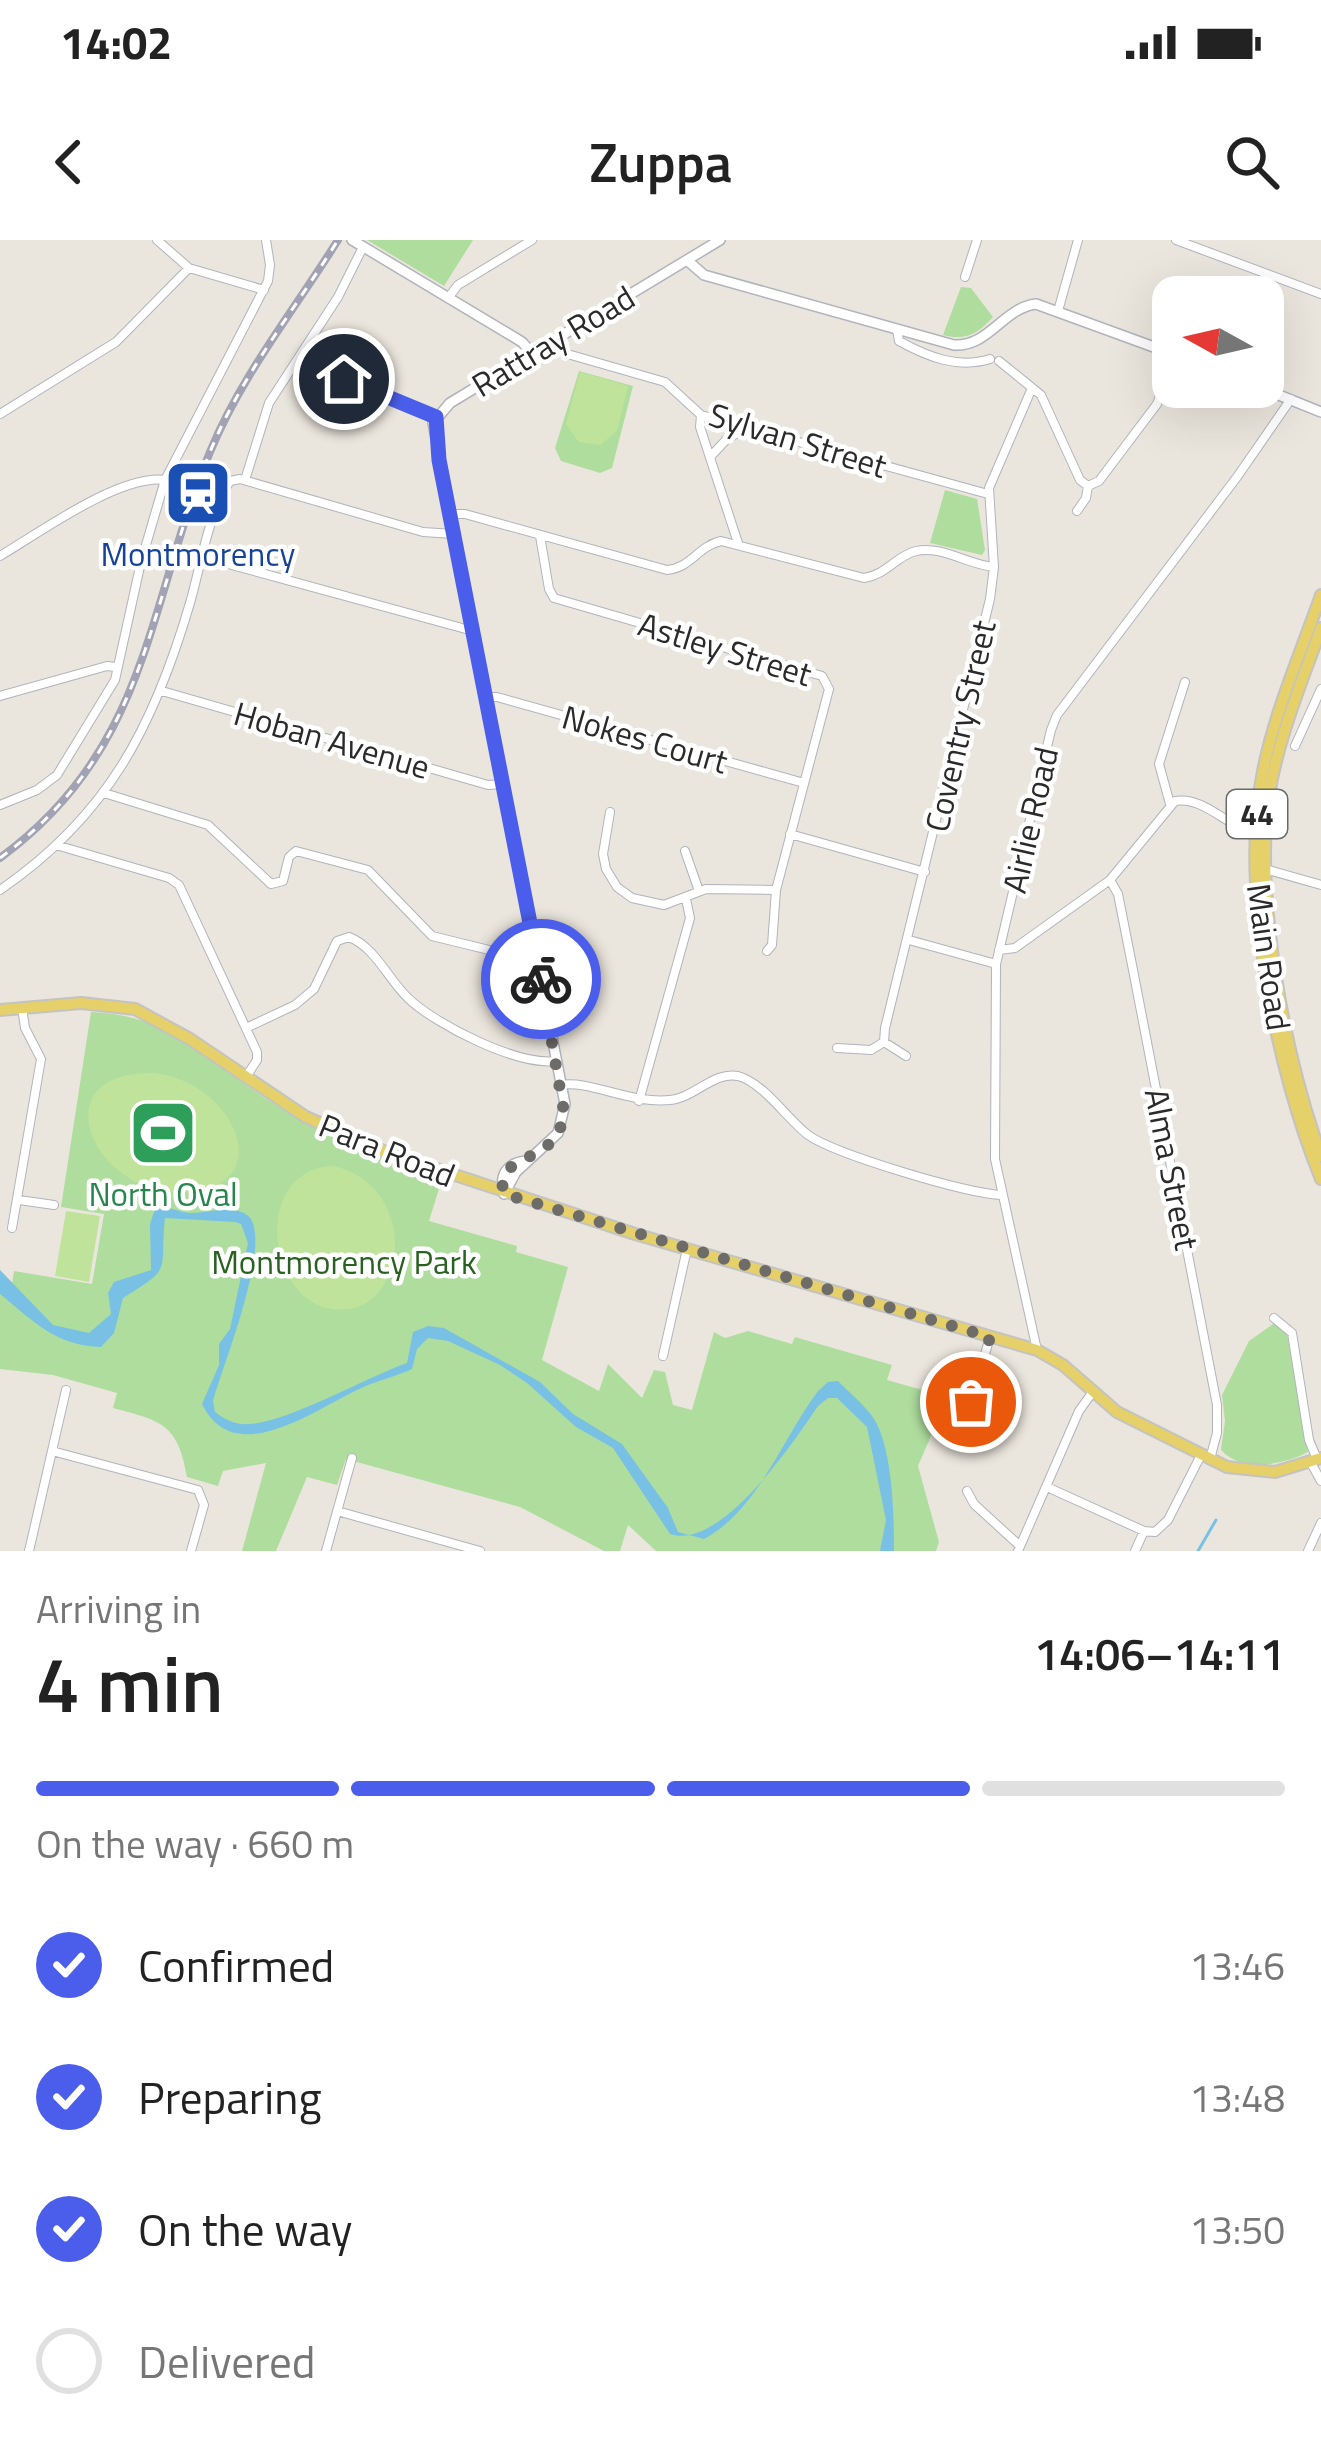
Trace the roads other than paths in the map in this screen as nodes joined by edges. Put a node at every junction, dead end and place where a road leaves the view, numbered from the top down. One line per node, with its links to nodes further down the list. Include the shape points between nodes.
1 (157, 240): 10 (street)
2 (266, 240): 12 (street)
3 (532, 240): 14 (street)
4 (720, 240): 9 (street, Rattray Road)
5 (976, 240): 11 (street)
6 (1078, 240): 15 (street)
7 (1176, 240): 13 (street)
8 (357, 243): 14 (street); 20 (street, via 338,297)
9 (688, 261): 16 (street, via 714,278); 17 (street, Rattray Road)
10 (189, 268): 12 (street); 26 (street, via 116,342)
11 (965, 277)
12 (264, 290): 31 (street)
13 (1321, 294)
14 (448, 298): 19 (street)
15 (1058, 311): 16 (street, via 1027,305 966,346); 18 (street)
16 (897, 330): 21 (street, via 899,340 938,359 994,360)
17 (555, 340): 19 (street, Rattray Road); 27 (street, Sylvan Street, via 564,352 665,382)
18 (1152, 349)
19 (532, 353): 28 (street, Rattray Road)
20 (298, 359): 28 (street); 32 (street, via 269,403)
21 (1032, 388): 33 (street); 34 (street, Coventry Street)
22 (1284, 396): 23 (street)
23 (1291, 399): 25 (street); 74 (street, Airlie Road, via 1057,715)
24 (1154, 408): 33 (street, via 1099,482)
25 (1318, 408)
26 (0, 414)
27 (701, 415): 29 (street, Sylvan Street); 30 (street)
28 (436, 417): 36 (street, Rattray Road)
29 (746, 428): 30 (street); 34 (street, Sylvan Street)
30 (710, 457): 39 (street)
31 (165, 480): 40 (street, via 97,498); 47 (street)
32 (245, 480): 37 (street); 41 (street, via 226,484)
33 (1088, 485): 35 (street)
34 (988, 494): 42 (street, Coventry Street)
35 (1077, 511)
36 (450, 514): 37 (street, Rattray Road); 38 (street)
37 (454, 534): 46 (street, Rattray Road)
38 (540, 536): 39 (street, via 667,570 683,568 710,544); 55 (street, Astley Street, via 549,589 559,600 825,678 829,689)
39 (738, 543): 42 (street, via 865,578 921,550)
40 (0, 556)
41 (203, 557): 46 (street); 50 (street)
42 (994, 567): 66 (street, Coventry Street)
43 (1321, 595): 44 (main road, Main Road / 44)
44 (1318, 612): 62 (main road, Main Road / 44, via 1269,745)
45 (1321, 628): 62 (main road, Main Road / 44, via 1279,749)
46 (473, 631): 52 (street, Rattray Road)
47 (116, 667): 51 (street); 59 (street, via 57,775)
48 (1185, 682): 58 (street, via 1160,764)
49 (1321, 689): 53 (street)
50 (162, 691): 56 (street, Hoban Avenue); 57 (street)
51 (0, 696)
52 (486, 697): 55 (street, Nokes Court); 56 (street, Rattray Road)
53 (1317, 706): 54 (street)
54 (1295, 746)
55 (804, 783): 61 (street, Astley Street)
56 (503, 784): 76 (street, Rattray Road)
57 (104, 793): 63 (street); 76 (street, via 208,825 272,884 283,881 296,850 361,867 427,934)
58 (1170, 804): 62 (street, via 1193,801); 67 (street)
59 (0, 805)
60 (610, 812): 72 (street, via 604,860 617,887 656,904)
61 (790, 834): 66 (street); 70 (street, Astley Street)
62 (1261, 834): 65 (main road, Main Road / 44)
63 (56, 845): 69 (street); 80 (street, via 176,882)
64 (685, 851): 71 (street)
65 (1263, 869): 68 (street); 88 (main road, Main Road / 44, via 1278,991); 90 (main road, Main Road / 44, via 1272,1006)
66 (925, 872): 73 (street, Coventry Street)
67 (1110, 880): 74 (street, via 1015,948); 105 (street, Alma Street, via 1217,1405 1217,1433)
68 (1321, 885)
69 (0, 890)
70 (776, 890): 71 (street); 75 (street, Astley Street)
71 (699, 891): 72 (street)
72 (686, 899): 87 (street, via 691,913)
73 (908, 940): 77 (street); 81 (street, Coventry Street)
74 (999, 950): 77 (street, Airlie Road)
75 (767, 951)
76 (538, 962): 84 (street, Rattray Road)
77 (996, 964): 92 (street, Airlie Road, via 994,1159)
78 (22, 1008): 79 (main road, Para Road); 85 (main road, Para Road, via 135,1010); 93 (street, via 41,1059)
79 (0, 1010)
80 (246, 1028): 84 (street, via 301,1000 319,982 333,946 349,937 410,1000 457,1029 518,1057); 85 (street, via 257,1057)
81 (884, 1042): 82 (street, via 871,1050); 83 (street)
82 (837, 1048)
83 (906, 1056)
84 (556, 1061): 86 (street, Rattray Road)
85 (246, 1077): 91 (main road, Para Road, via 331,1130)
86 (562, 1084): 87 (street); 91 (street, Rattray Road, via 558,1133 505,1172)
87 (639, 1101): 92 (street, via 677,1099 723,1076 742,1077 834,1149)
88 (1317, 1134): 89 (main road, Main Road / 44)
89 (1321, 1156)
90 (1321, 1179)
91 (504, 1194): 96 (main road, Para Road)
92 (1002, 1195): 99 (street, Airlie Road)
93 (19, 1200): 94 (street); 95 (street)
94 (54, 1205)
95 (12, 1228)
96 (686, 1249): 98 (main road, Para Road); 100 (street)
97 (1274, 1318): 107 (street, via 1292,1333)
98 (990, 1337): 99 (main road, Para Road); 103 (street)
99 (1034, 1349): 102 (main road, Para Road)
100 (663, 1356)
101 (66, 1390): 104 (street)
102 (1092, 1394): 105 (main road, Para Road); 109 (street)
103 (971, 1402)
104 (52, 1451): 115 (street); 116 (street, via 198,1490 204,1504)
105 (1205, 1457): 107 (main road, Para Road, via 1259,1473); 113 (street, via 1166,1525)
106 (352, 1458): 111 (street)
107 (1317, 1461): 108 (street)
108 (1321, 1481)
109 (1047, 1486): 113 (street); 114 (street)
110 (967, 1491): 114 (street)
111 (337, 1511): 117 (street); 118 (street)
112 (1321, 1523): 120 (street)
113 (1144, 1531): 119 (street)
114 (1019, 1549)
115 (31, 1551)
116 (191, 1551)
117 (326, 1551)
118 (480, 1551)
119 (1135, 1551)
120 (1308, 1551)

